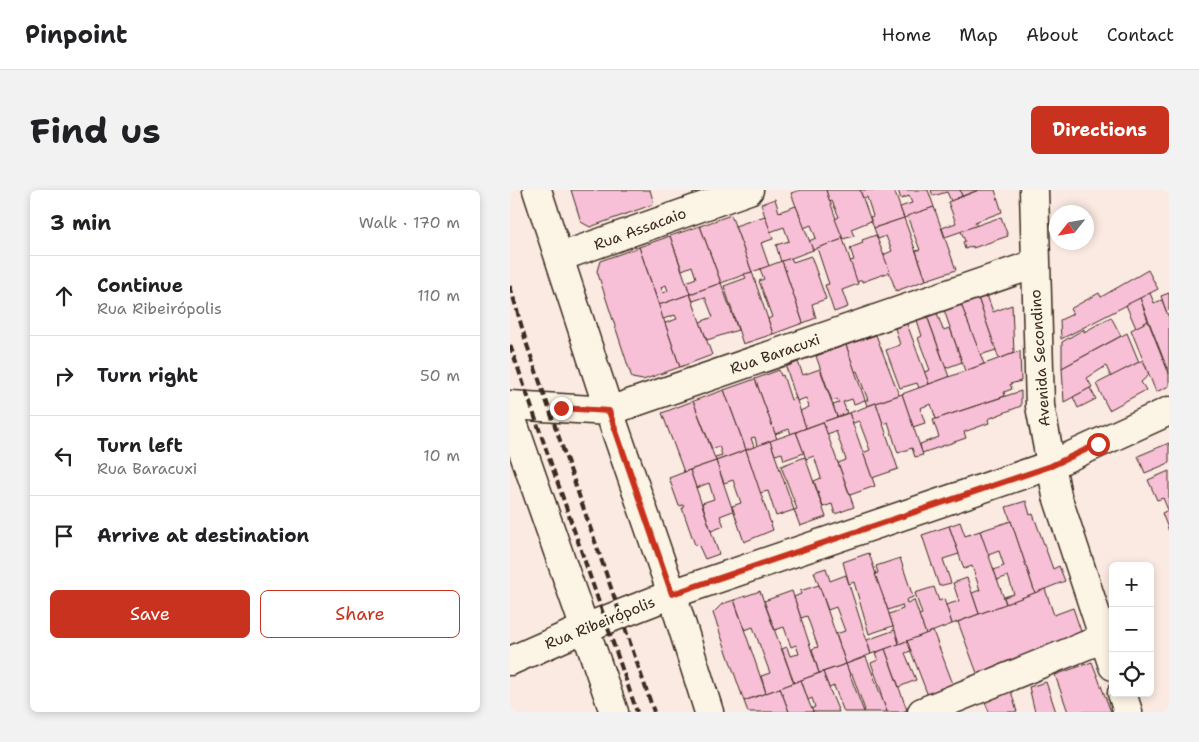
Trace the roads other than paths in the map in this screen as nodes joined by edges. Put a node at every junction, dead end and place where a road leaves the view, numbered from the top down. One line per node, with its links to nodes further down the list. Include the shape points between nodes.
1 (537, 190): 4 (street)
2 (749, 190): 4 (street, Rua Assacaio)
3 (1034, 190): 5 (street, Avenida Secondino)
4 (560, 258): 7 (street)
5 (1035, 264): 7 (street, Rua Baracuxi); 10 (street, Avenida Secondino, via 1040,406)
6 (510, 405): 7 (street, Rua Baracuxi)
7 (609, 411): 11 (street)
8 (1169, 411): 10 (street, Rua Ribeirópolis)
9 (510, 414): 12 (street)
10 (1051, 466): 11 (street, Rua Ribeirópolis); 13 (street, Avenida Secondino, via 1057,496)
11 (672, 594): 12 (street, Rua Ribeirópolis); 18 (street)
12 (585, 628): 15 (street, Rua Ribeirópolis); 17 (street)
13 (1104, 638): 14 (street, Avenida Secondino); 19 (street)
14 (1109, 654)
15 (510, 661)
16 (1123, 697): 20 (street)
17 (614, 712)
18 (709, 712)
19 (922, 712)
20 (1128, 712)

